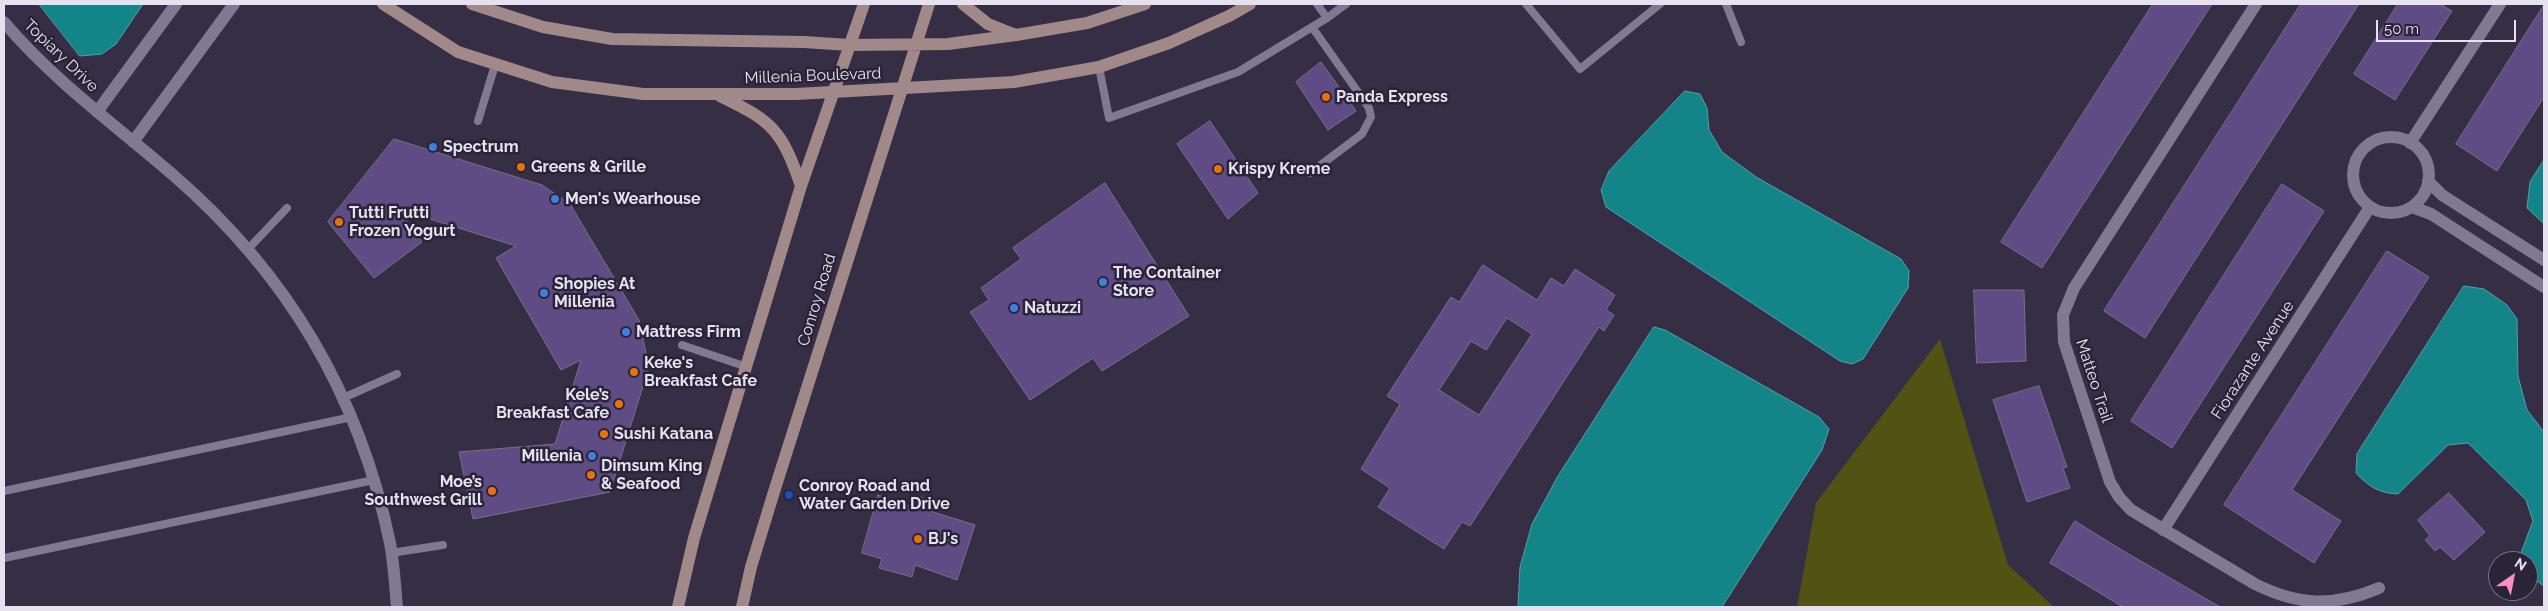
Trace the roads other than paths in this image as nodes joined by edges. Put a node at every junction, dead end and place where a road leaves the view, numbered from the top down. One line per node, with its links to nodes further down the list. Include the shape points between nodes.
1 (176, 4): 29 (street)
2 (234, 4): 31 (street)
3 (383, 4): 24 (street, Millenia Boulevard, via 458,52)
4 (472, 4): 22 (street, Millenia Boulevard, via 543,27 612,40)
5 (864, 4): 22 (street)
6 (929, 4): 23 (street, Conroy Road)
7 (963, 4): 20 (street, via 988,24)
8 (1145, 4): 20 (street, Millenia Boulevard, via 1087,23)
9 (1250, 4): 25 (street, Millenia Boulevard, via 1169,43)
10 (1317, 4): 17 (lane)
11 (1346, 4): 17 (lane)
12 (1526, 4): 13 (lane, via 1580,69)
13 (1660, 4)
14 (1726, 4): 21 (lane)
15 (2256, 4): 51 (street, Matteo Trail, via 2074,288 2063,315 2064,342 2110,482 2131,510)
16 (2500, 4): 32 (street)
17 (1327, 18): 19 (lane)
18 (4, 22): 29 (street, Topiary Drive)
19 (1312, 27): 25 (lane, via 1238,72 1109,118); 33 (lane, via 1371,117 1362,134)
20 (1016, 35): 23 (street, Millenia Boulevard)
21 (1740, 42)
22 (849, 45): 23 (street, Millenia Boulevard); 27 (street)
23 (915, 45): 26 (street, Conroy Road)
24 (495, 65): 28 (street, Millenia Boulevard, via 552,82 644,94); 30 (lane)
25 (1099, 67): 26 (street, Millenia Boulevard, via 1014,82)
26 (900, 89): 27 (street, Millenia Boulevard); 58 (street, Conroy Road, via 770,504)
27 (833, 92): 28 (street, Millenia Boulevard); 35 (street)
28 (715, 94): 35 (street, via 754,112 778,133)
29 (97, 112): 31 (street, Topiary Drive)
30 (478, 121)
31 (133, 142): 41 (street, Topiary Drive, via 212,210)
32 (2410, 143): 34 (street, via 2425,160); 36 (street, via 2401,139 2380,139 2366,147 2356,160 2353,170 2355,186)
33 (1310, 173)
34 (2428, 181): 37 (street, via 2422,196); 39 (street)
35 (801, 186): 45 (street)
36 (2370, 207): 37 (street, via 2391,213); 51 (street, Fiorazante Avenue)
37 (2412, 207): 40 (street, via 2430,214)
38 (287, 208): 41 (lane)
39 (2484, 221): 40 (street); 42 (street)
40 (2471, 240): 43 (street)
41 (249, 248): 47 (street, Topiary Drive, via 303,322)
42 (2544, 260)
43 (2544, 287)
44 (682, 345): 45 (lane)
45 (747, 367): 57 (street, via 694,538)
46 (397, 374): 47 (lane)
47 (343, 398): 48 (street, Topiary Drive)
48 (352, 417): 49 (street, Topiary Drive); 50 (lane)
49 (374, 480): 53 (street, Topiary Drive); 54 (lane)
50 (4, 491)
51 (2163, 530): 55 (street, Matteo Trail, via 2255,584 2277,593 2326,603 2348,600)
52 (443, 545): 53 (lane)
53 (391, 553): 56 (street, Topiary Drive)
54 (4, 558)
55 (2379, 588)
56 (397, 607)
57 (678, 607)
58 (742, 607)

